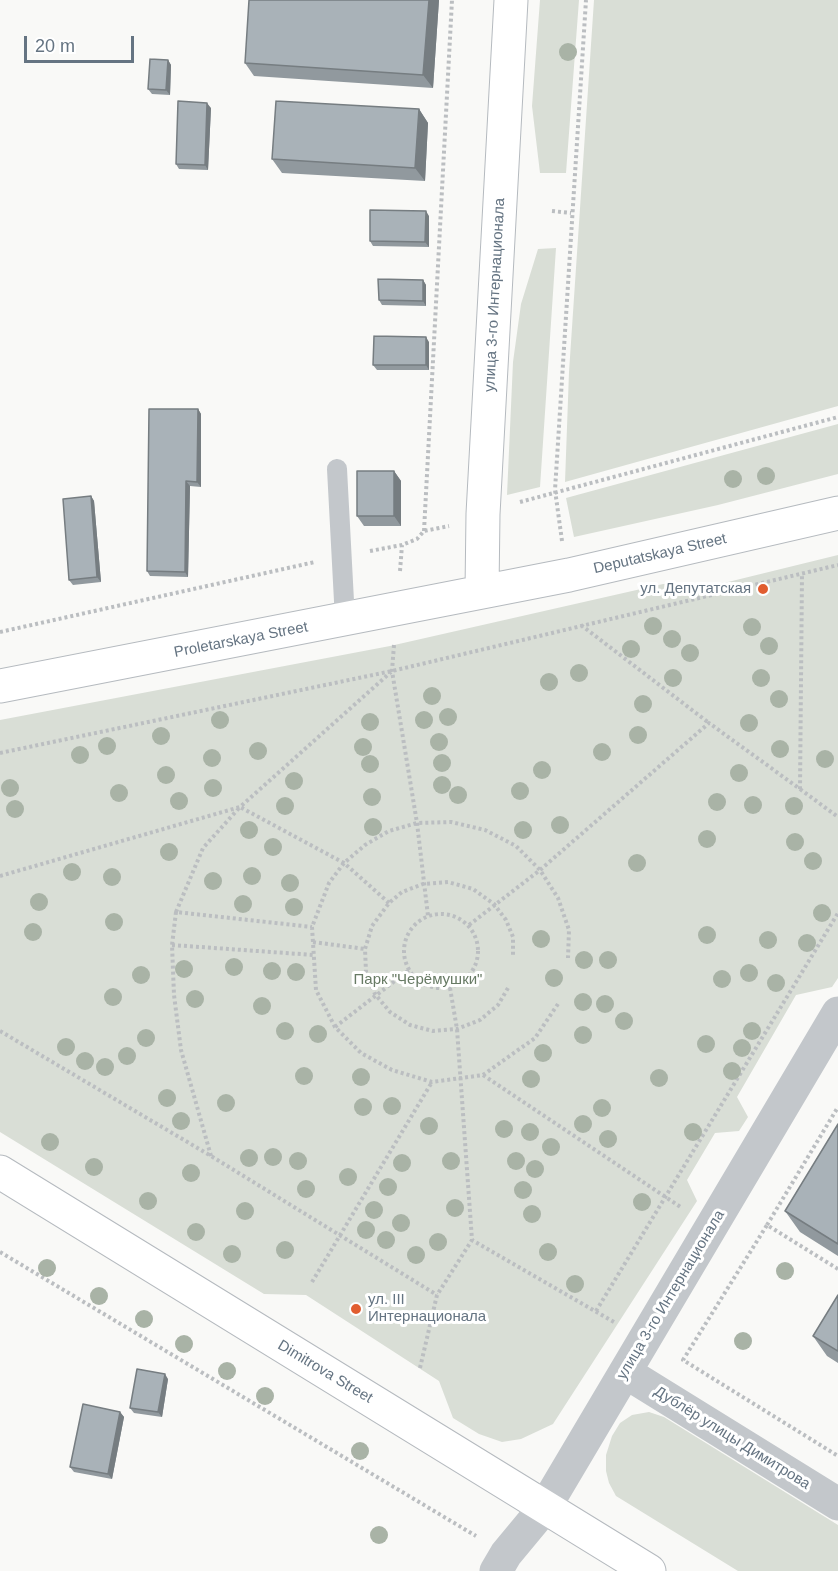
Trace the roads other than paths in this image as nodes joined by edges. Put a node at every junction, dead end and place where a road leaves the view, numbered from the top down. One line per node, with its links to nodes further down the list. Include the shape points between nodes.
1 (511, 0): 4 (main road, улица 3-го Интернационала)
2 (337, 469): 5 (lane)
3 (838, 513): 4 (main road, Deputatskaya Street, via 569,575)
4 (482, 590): 5 (main road, Proletarskaya Street)
5 (345, 620): 6 (main road, Proletarskaya Street)
6 (0, 686)
7 (838, 1013): 9 (street, улица 3-го Интернационала)
8 (0, 1172): 11 (main road, Dimitrova Street)
9 (625, 1372): 10 (street, Дублёр улицы Димитрова); 11 (street, улица 3-го Интернационала)
10 (838, 1504)
11 (545, 1507): 12 (street, улица 3-го Интернационала); 13 (main road, Dimitrova Street)
12 (501, 1563)
13 (649, 1571)

